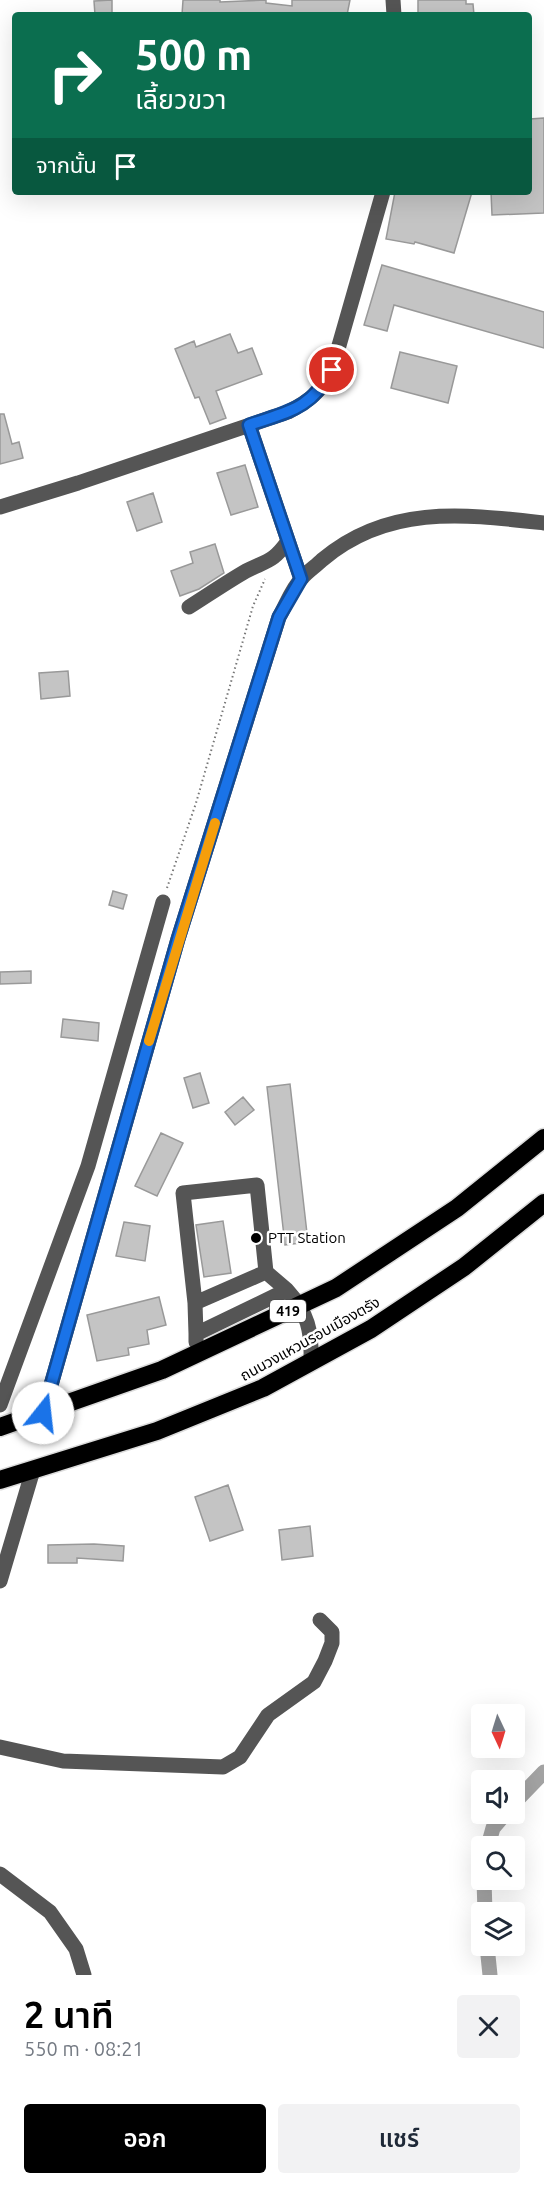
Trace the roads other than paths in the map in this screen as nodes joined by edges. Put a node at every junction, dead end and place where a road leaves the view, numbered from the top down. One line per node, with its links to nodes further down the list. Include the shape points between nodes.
1 (382, 195): 2 (street, via 332,370 309,401)
2 (249, 425): 3 (street); 5 (street)
3 (0, 507)
4 (544, 523): 6 (street, via 438,515 386,524 338,547)
5 (288, 541): 6 (street); 7 (street, via 277,556)
6 (301, 579): 19 (street, via 279,617 178,939)
7 (189, 607)
8 (163, 902): 18 (street, via 87,1166)
9 (544, 1138): 14 (highway, 419, via 457,1208 336,1288)
10 (544, 1203): 17 (highway, ถนนวงแหวนรอบเมืองตรัง, via 464,1267 371,1329)
11 (266, 1272): 12 (street); 13 (street); 13 (street, via 257,1185 183,1193)
12 (287, 1290): 14 (street); 15 (street)
13 (195, 1303): 15 (street)
14 (301, 1305): 16 (highway, 419); 17 (street, via 310,1333)
15 (196, 1334): 16 (street)
16 (197, 1354): 19 (highway, 419)
17 (311, 1362): 21 (highway, ถนนวงแหวนรอบเมืองตรัง, via 263,1388 157,1431)
18 (0, 1405)
19 (43, 1413): 20 (highway, 419)
20 (0, 1427)
21 (33, 1470): 22 (highway, ถนนวงแหวนรอบเมืองตรัง); 23 (street)
22 (0, 1480)
23 (0, 1581)
24 (320, 1620): 25 (street, via 332,1632 332,1643 314,1682 268,1715 240,1757 223,1767 63,1761)
25 (0, 1747)
26 (0, 1874): 27 (street, via 50,1912 76,1948)
27 (84, 1975)

